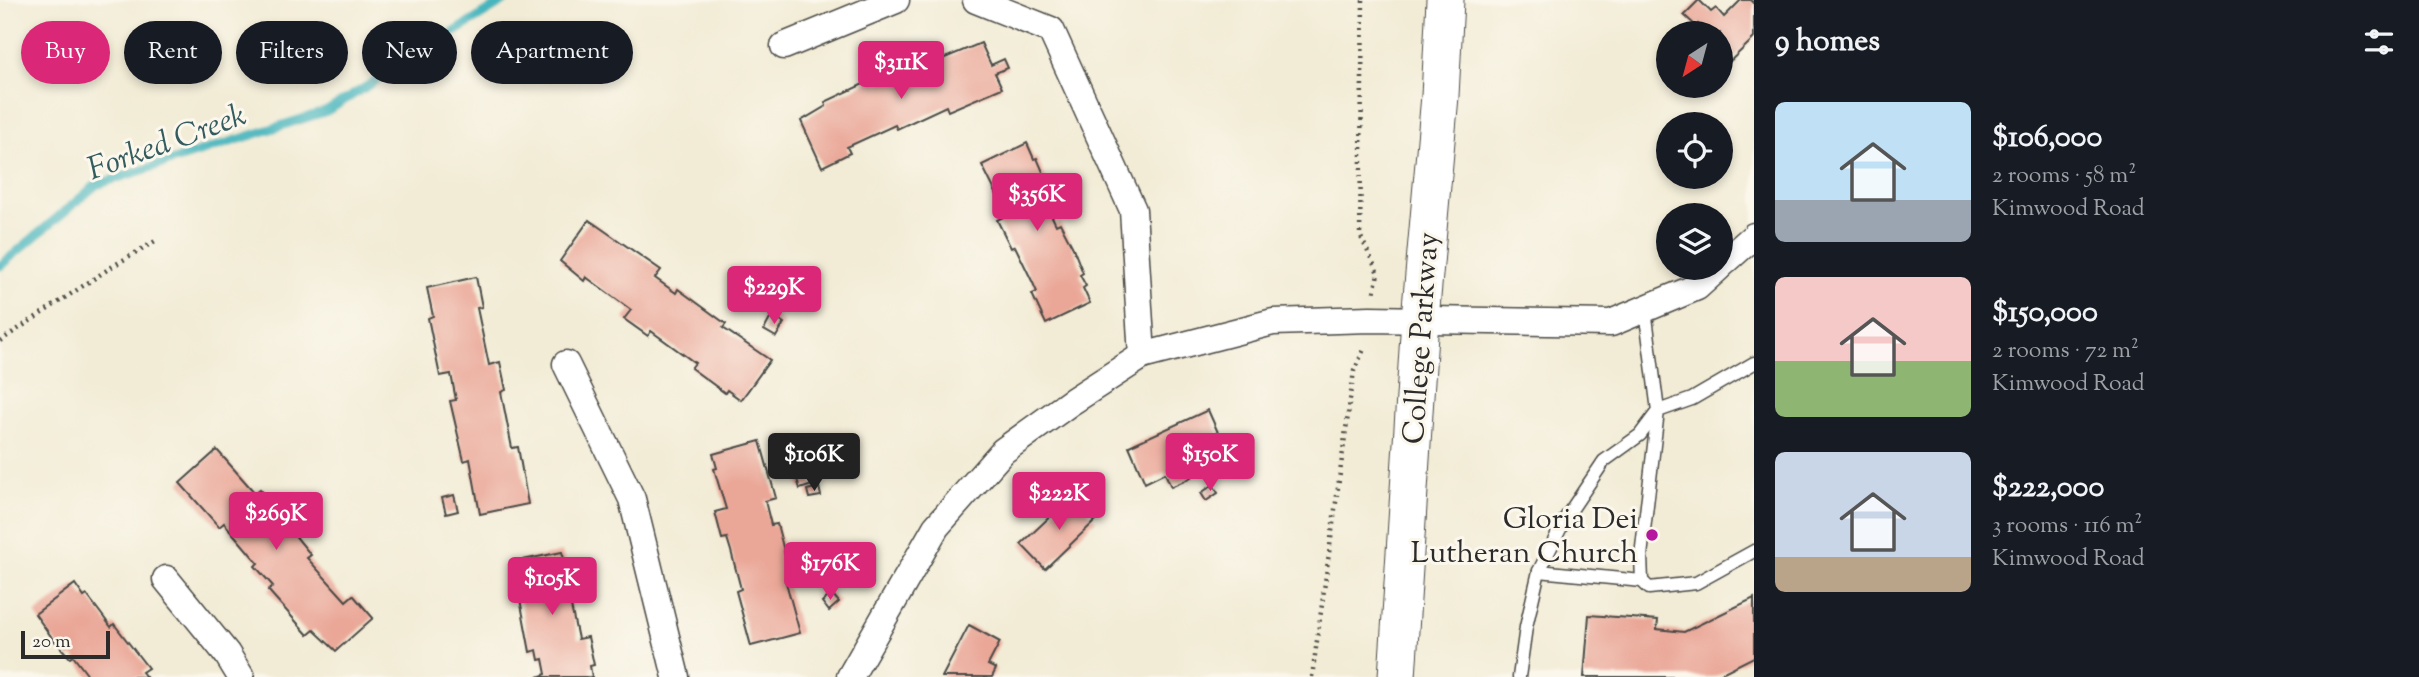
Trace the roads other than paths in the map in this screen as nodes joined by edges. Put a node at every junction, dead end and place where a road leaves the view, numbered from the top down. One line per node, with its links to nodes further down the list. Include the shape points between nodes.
1 (896, 0): 4 (street)
2 (976, 0): 10 (street, via 1051,30 1133,210)
3 (1445, 0): 9 (main road, College Parkway)
4 (784, 46)
5 (1754, 236): 6 (street)
6 (1733, 255)
7 (1705, 280): 8 (street)
8 (1645, 309): 9 (street, via 1611,323); 13 (lane)
9 (1420, 319): 10 (street, via 1273,322); 21 (main road, College Parkway)
10 (1142, 356): 20 (street, via 1003,451 936,527)
11 (1754, 363): 13 (lane, via 1692,399)
12 (566, 364): 19 (street, via 632,499)
13 (1658, 411): 15 (lane, via 1640,435 1604,461 1564,519); 17 (lane)
14 (1754, 551): 17 (lane, via 1696,583 1649,588)
15 (1539, 570): 17 (lane); 22 (lane)
16 (166, 579): 18 (street)
17 (1642, 581)
18 (241, 677)
19 (676, 677)
20 (850, 677)
21 (1397, 677)
22 (1518, 677)

